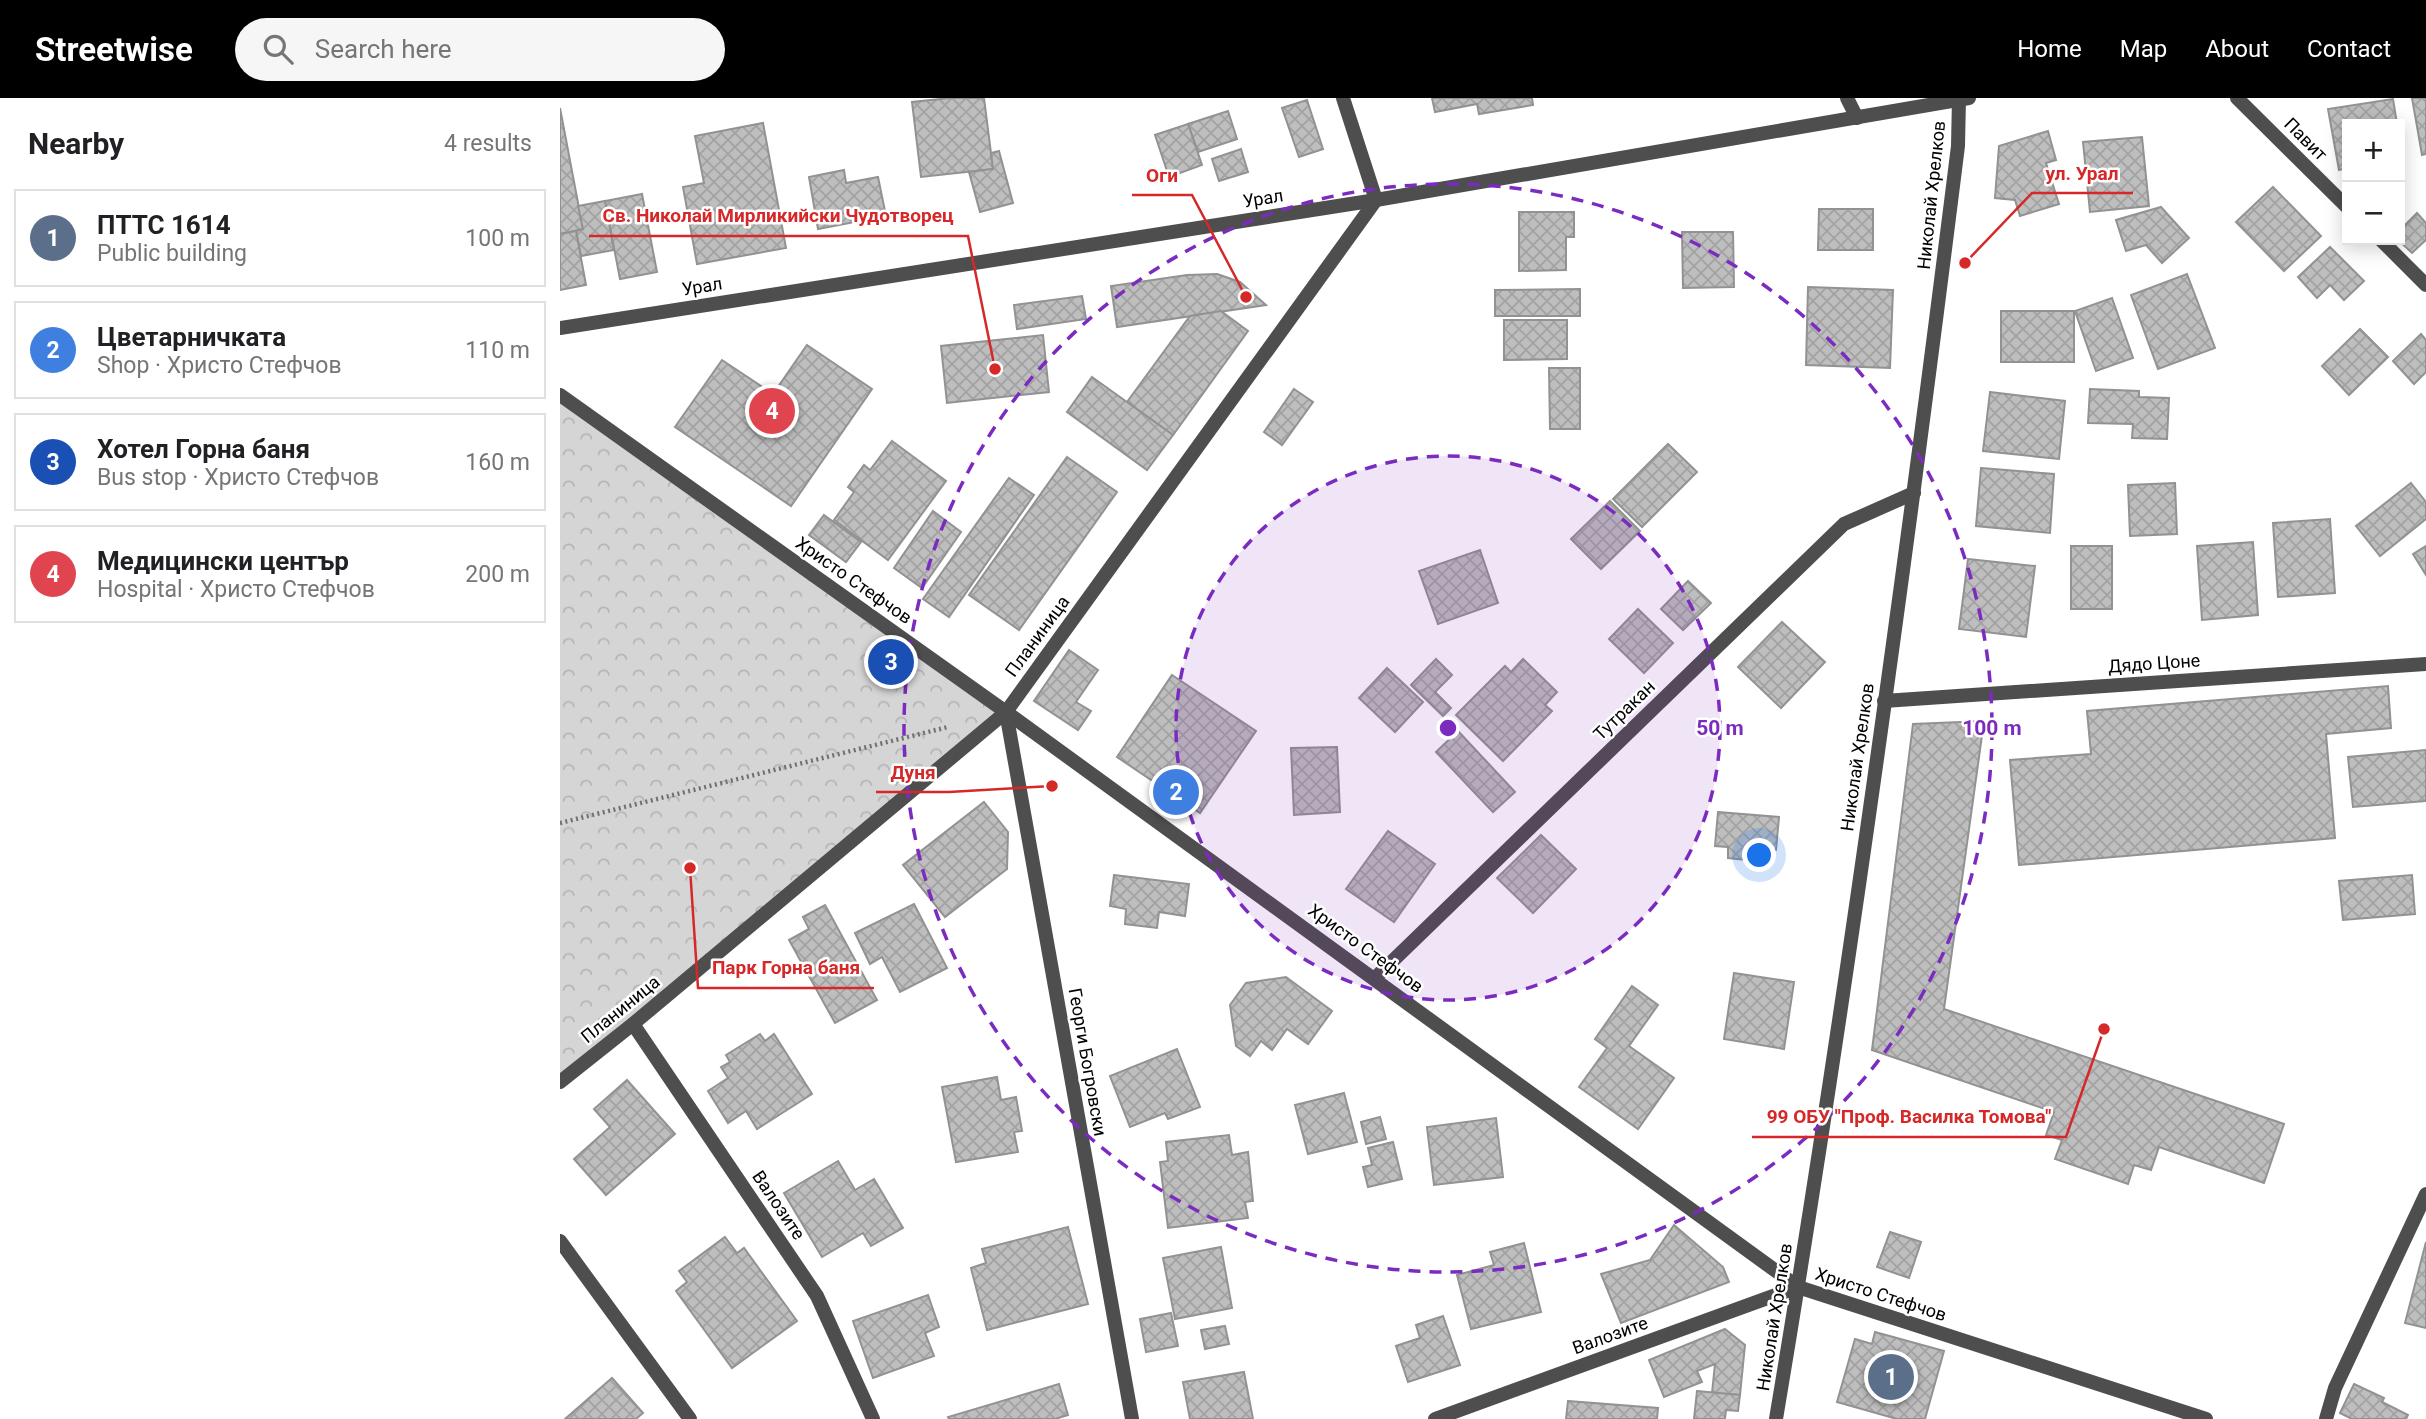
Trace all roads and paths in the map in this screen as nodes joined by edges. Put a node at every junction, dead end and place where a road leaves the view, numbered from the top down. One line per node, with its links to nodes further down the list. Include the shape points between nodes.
1 (1343, 98): 6 (street)
2 (1847, 98): 5 (street)
3 (2237, 98): 7 (street, Павит)
4 (1963, 99): 5 (street, Урал); 12 (street, Николай Хрелков)
5 (1857, 118): 6 (street, Урал)
6 (1376, 200): 10 (street, Урал); 15 (street, Планиница)
7 (2342, 202)
8 (2386, 245): 9 (street)
9 (2426, 285)
10 (560, 328)
11 (560, 395): 15 (street, Христо Стефчов)
12 (1914, 493): 14 (street, Николай Хрелков); 18 (street, Тутракан, via 1844,524)
13 (2426, 664): 14 (street, Дядо Цоне)
14 (1884, 701): 23 (street, Николай Хрелков)
15 (1006, 712): 18 (street, Христо Стефчов); 19 (street, Планиница); 26 (street, Георги Богровски)
16 (952, 726): 17 (path)
17 (560, 823)
18 (1375, 978): 23 (street, Христо Стефчов)
19 (633, 1024): 20 (street, Планиница); 25 (street, Валозите, via 817,1296)
20 (560, 1082)
21 (2426, 1194): 30 (street, via 2335,1388)
22 (560, 1241): 24 (street)
23 (1798, 1287): 27 (street, Валозите); 28 (street, Николай Хрелков); 29 (street, Христо Стефчов)
24 (690, 1419)
25 (873, 1419)
26 (1132, 1419)
27 (1435, 1419)
28 (1776, 1419)
29 (2206, 1419)
30 (2326, 1419)

